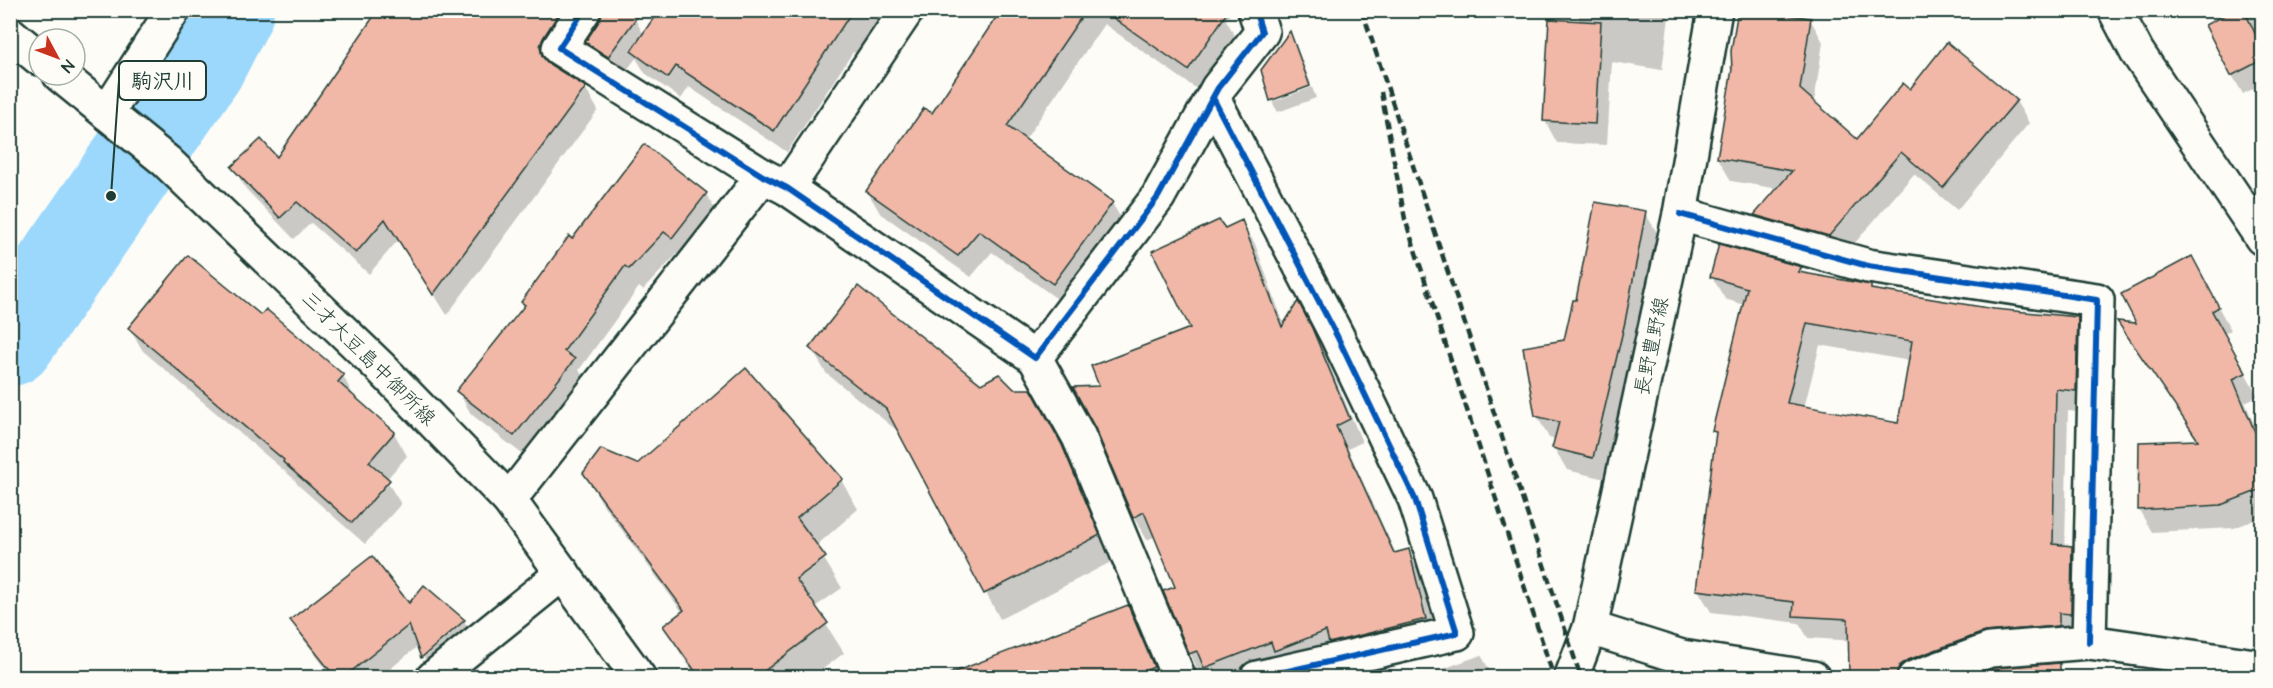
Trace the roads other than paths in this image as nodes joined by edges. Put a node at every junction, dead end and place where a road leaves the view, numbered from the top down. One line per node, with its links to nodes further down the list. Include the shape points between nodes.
1 (173, 10): 11 (street)
2 (584, 10): 12 (street, via 559,48)
3 (907, 10): 12 (street)
4 (1255, 10): 10 (street, via 1262,32)
5 (1715, 10): 13 (street, 長野豊野線)
6 (2115, 10): 14 (street, via 2137,52)
7 (10, 34): 8 (street)
8 (27, 48)
9 (75, 87): 11 (street, 三才大豆島中御所線)
10 (1213, 98): 15 (street, via 1158,197); 24 (street, via 1337,336 1415,499 1457,633)
11 (115, 120): 16 (street, 三才大豆島中御所線, via 166,161 381,368)
12 (775, 182): 15 (street); 16 (street)
13 (1680, 214): 18 (street, 長野豊野線); 19 (street, via 1868,266 2097,300)
14 (2262, 238)
15 (1035, 358): 23 (street, via 1079,437)
16 (509, 500): 17 (street, 三才大豆島中御所線)
17 (563, 573): 21 (street); 22 (street, 三才大豆島中御所線)
18 (1590, 627): 25 (street, 長野豊野線); 26 (street, via 1682,657)
19 (2089, 642): 20 (street); 27 (street, via 1990,650)
20 (2262, 667)
21 (432, 678)
22 (639, 678)
23 (1179, 678)
24 (1257, 678)
25 (1571, 678)
26 (1813, 678)
27 (1914, 678)

